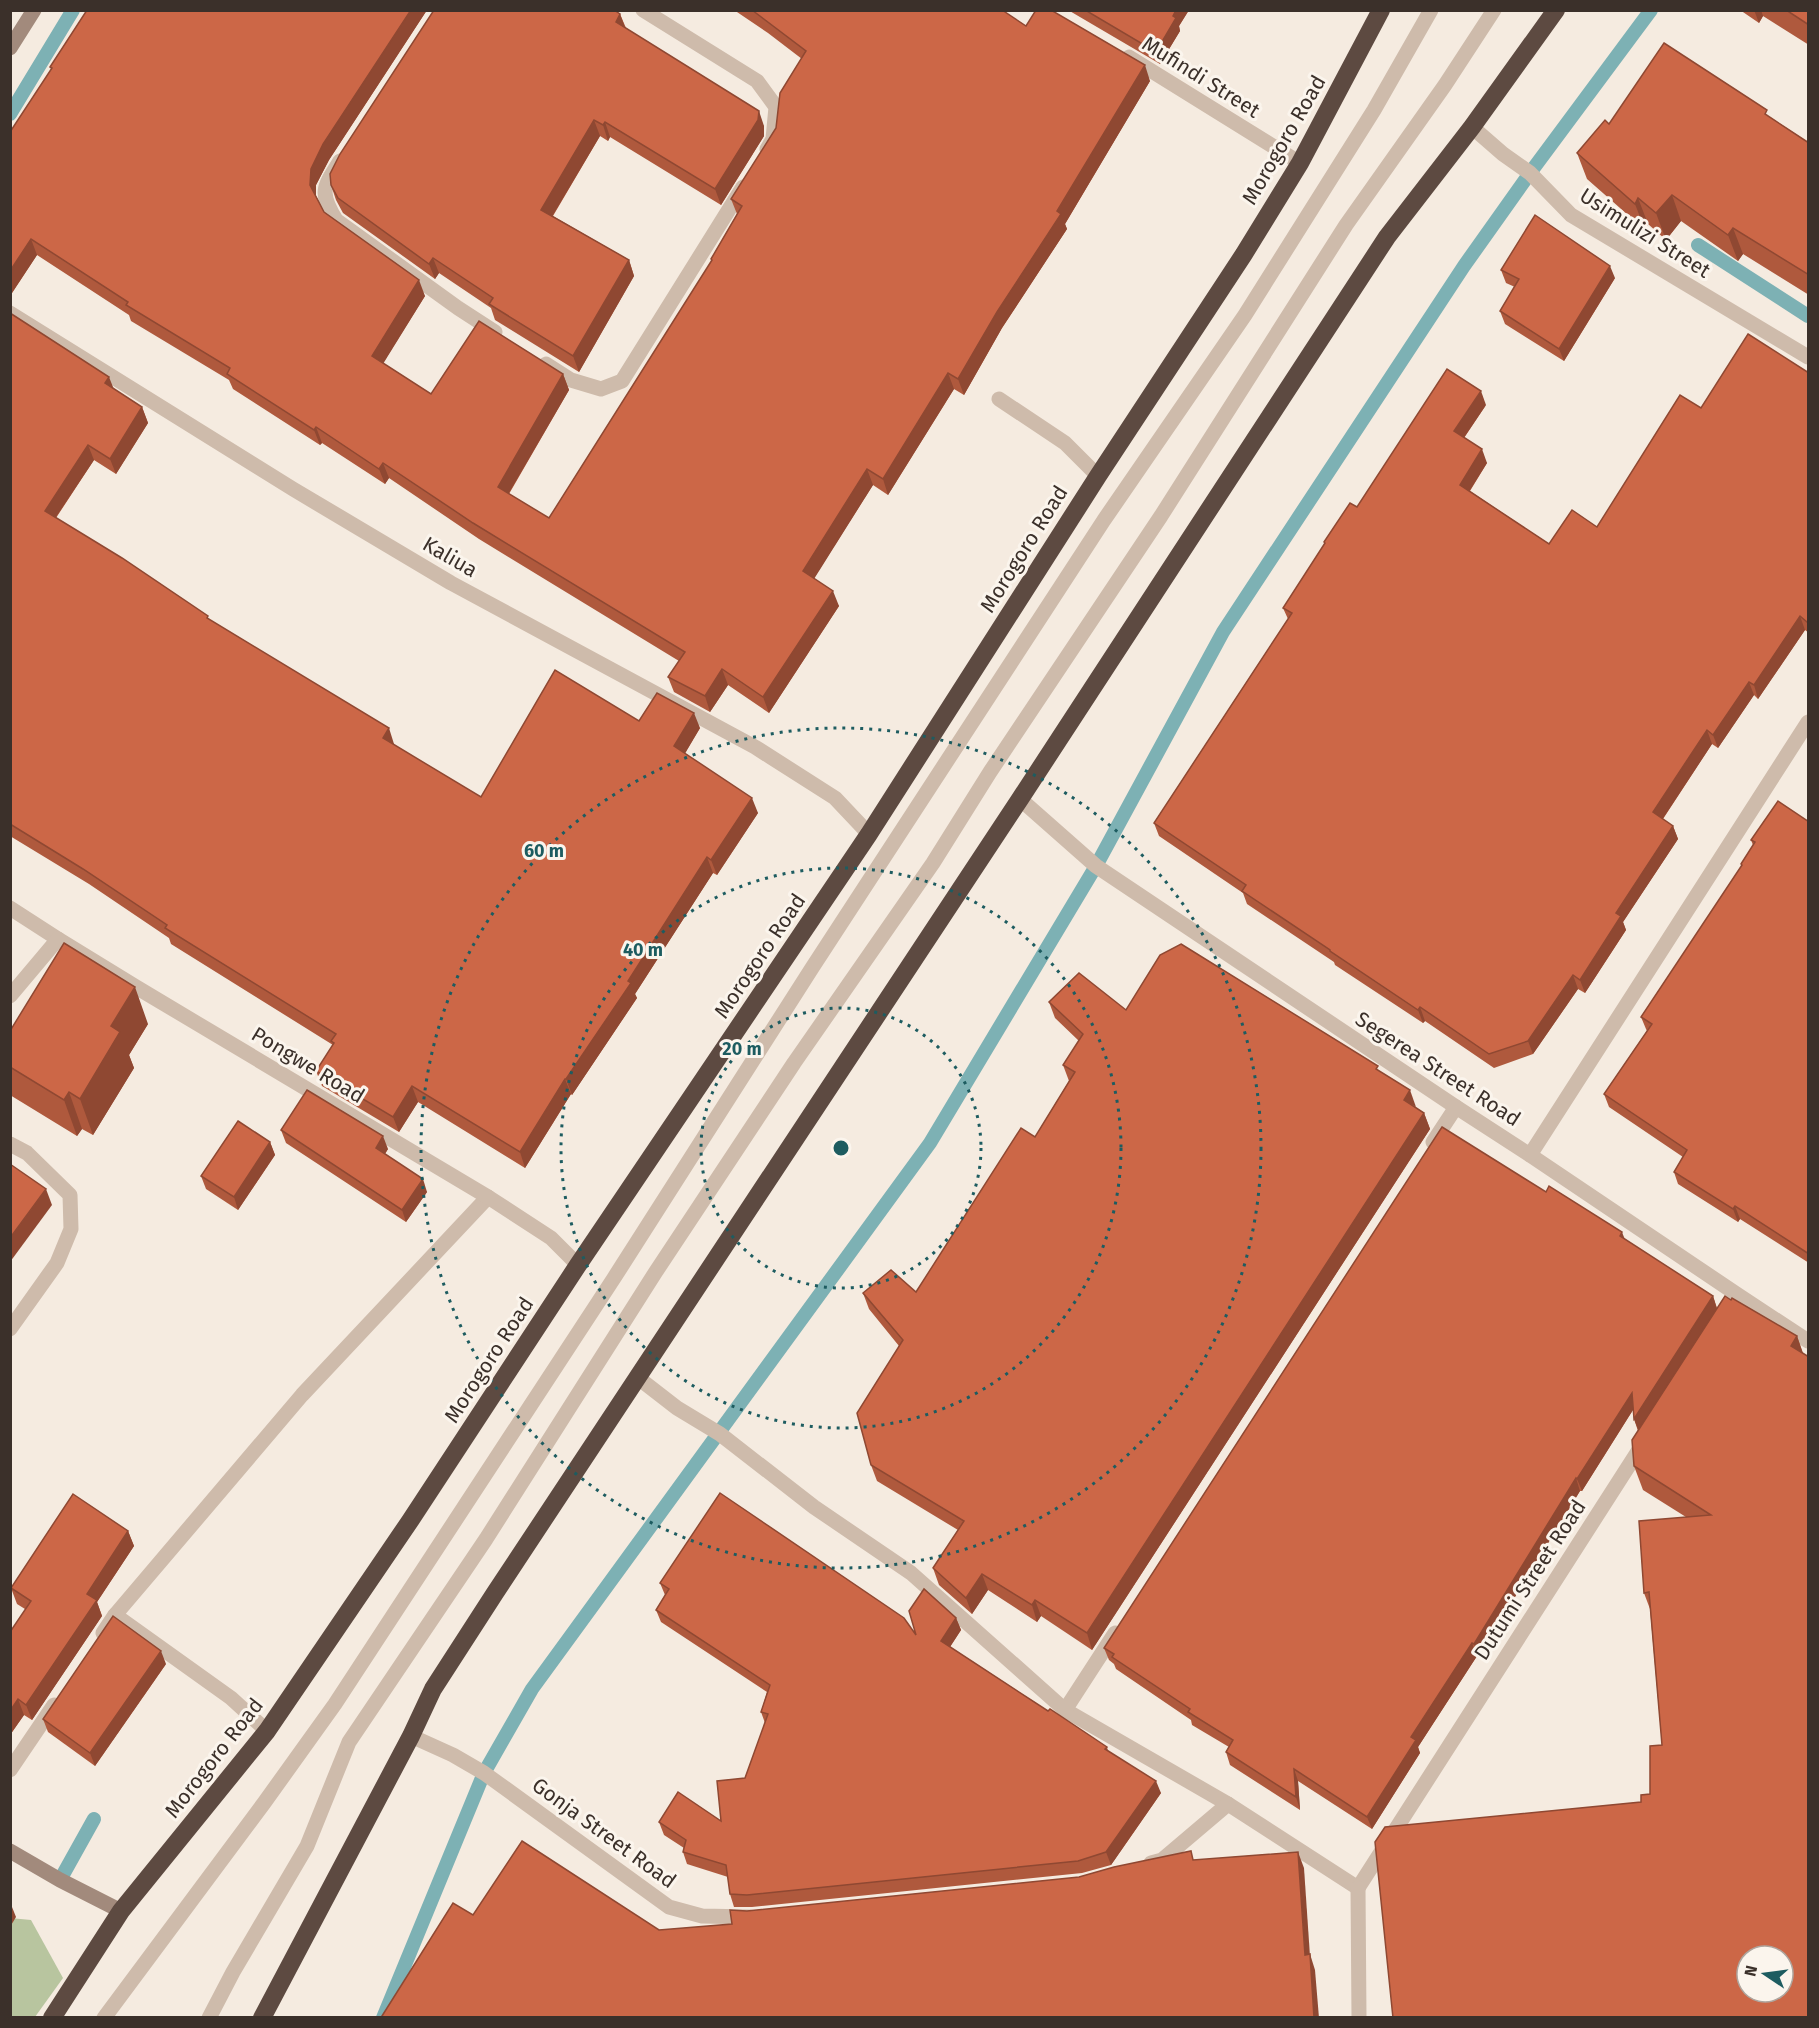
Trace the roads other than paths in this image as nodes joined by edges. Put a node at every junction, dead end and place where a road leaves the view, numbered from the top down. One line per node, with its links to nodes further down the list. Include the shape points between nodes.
1 (34, 10): 7 (street)
2 (1382, 10): 11 (highway, Morogoro Road)
3 (1431, 10): 50 (street, via 1374,110 1245,315 1035,625 335,1704)
4 (1494, 10): 51 (street, via 1346,225 933,863 794,1063 486,1539 349,1742 307,1846)
5 (1556, 10): 9 (highway)
6 (646, 11): 14 (street, via 757,81 776,107 773,139 622,381 601,390 571,380)
7 (10, 48)
8 (1116, 49): 11 (street, Mufindi Street)
9 (1472, 126): 15 (street, Usimulizi Street, via 1530,173 1571,215); 19 (highway, via 1387,237)
10 (350, 146): 13 (street, via 326,185 325,202 336,220)
11 (1299, 163): 17 (highway, Morogoro Road)
12 (10, 312): 20 (street, Kaliua, via 452,583 755,747 835,798)
13 (505, 338)
14 (533, 356)
15 (1809, 357)
16 (999, 399): 17 (street, via 1065,442)
17 (1098, 476): 20 (highway, Morogoro Road)
18 (1809, 722): 26 (street)
19 (1020, 799): 24 (street, Segerea Street Road, via 1096,866); 32 (highway)
20 (870, 834): 29 (highway, Morogoro Road)
21 (10, 908): 22 (street, Pongwe Road)
22 (58, 939): 23 (street); 28 (street, Pongwe Road)
23 (10, 996)
24 (1456, 1107): 26 (street, Segerea Street Road); 27 (street)
25 (10, 1144): 30 (street, via 27,1153 70,1195 71,1229 57,1263)
26 (1530, 1155): 31 (street, Segerea Street Road, via 1734,1300)
27 (1423, 1158)
28 (488, 1197): 29 (street, Pongwe Road, via 551,1238); 34 (street, via 302,1395)
29 (578, 1265): 39 (highway, Morogoro Road)
30 (10, 1329)
31 (1809, 1341)
32 (637, 1377): 38 (street, via 911,1573); 40 (highway, via 433,1689)
33 (1654, 1426): 45 (street, Dutumi Street Road)
34 (115, 1615): 36 (street); 39 (street, via 231,1698)
35 (1124, 1619): 38 (street)
36 (95, 1644)
37 (63, 1693): 41 (street)
38 (1065, 1710): 42 (street)
39 (267, 1731): 46 (highway, Morogoro Road)
40 (411, 1736): 47 (street, Gonja Street Road, via 484,1773 669,1907 702,1916); 48 (highway)
41 (10, 1770)
42 (1228, 1804): 44 (street, via 1162,1860); 45 (street)
43 (10, 1851): 46 (street)
44 (1140, 1867)
45 (1358, 1888): 52 (street)
46 (121, 1911): 49 (highway, Morogoro Road)
47 (764, 1915)
48 (268, 2016)
49 (52, 2018)
50 (104, 2018)
51 (209, 2018)
52 (1359, 2018)

